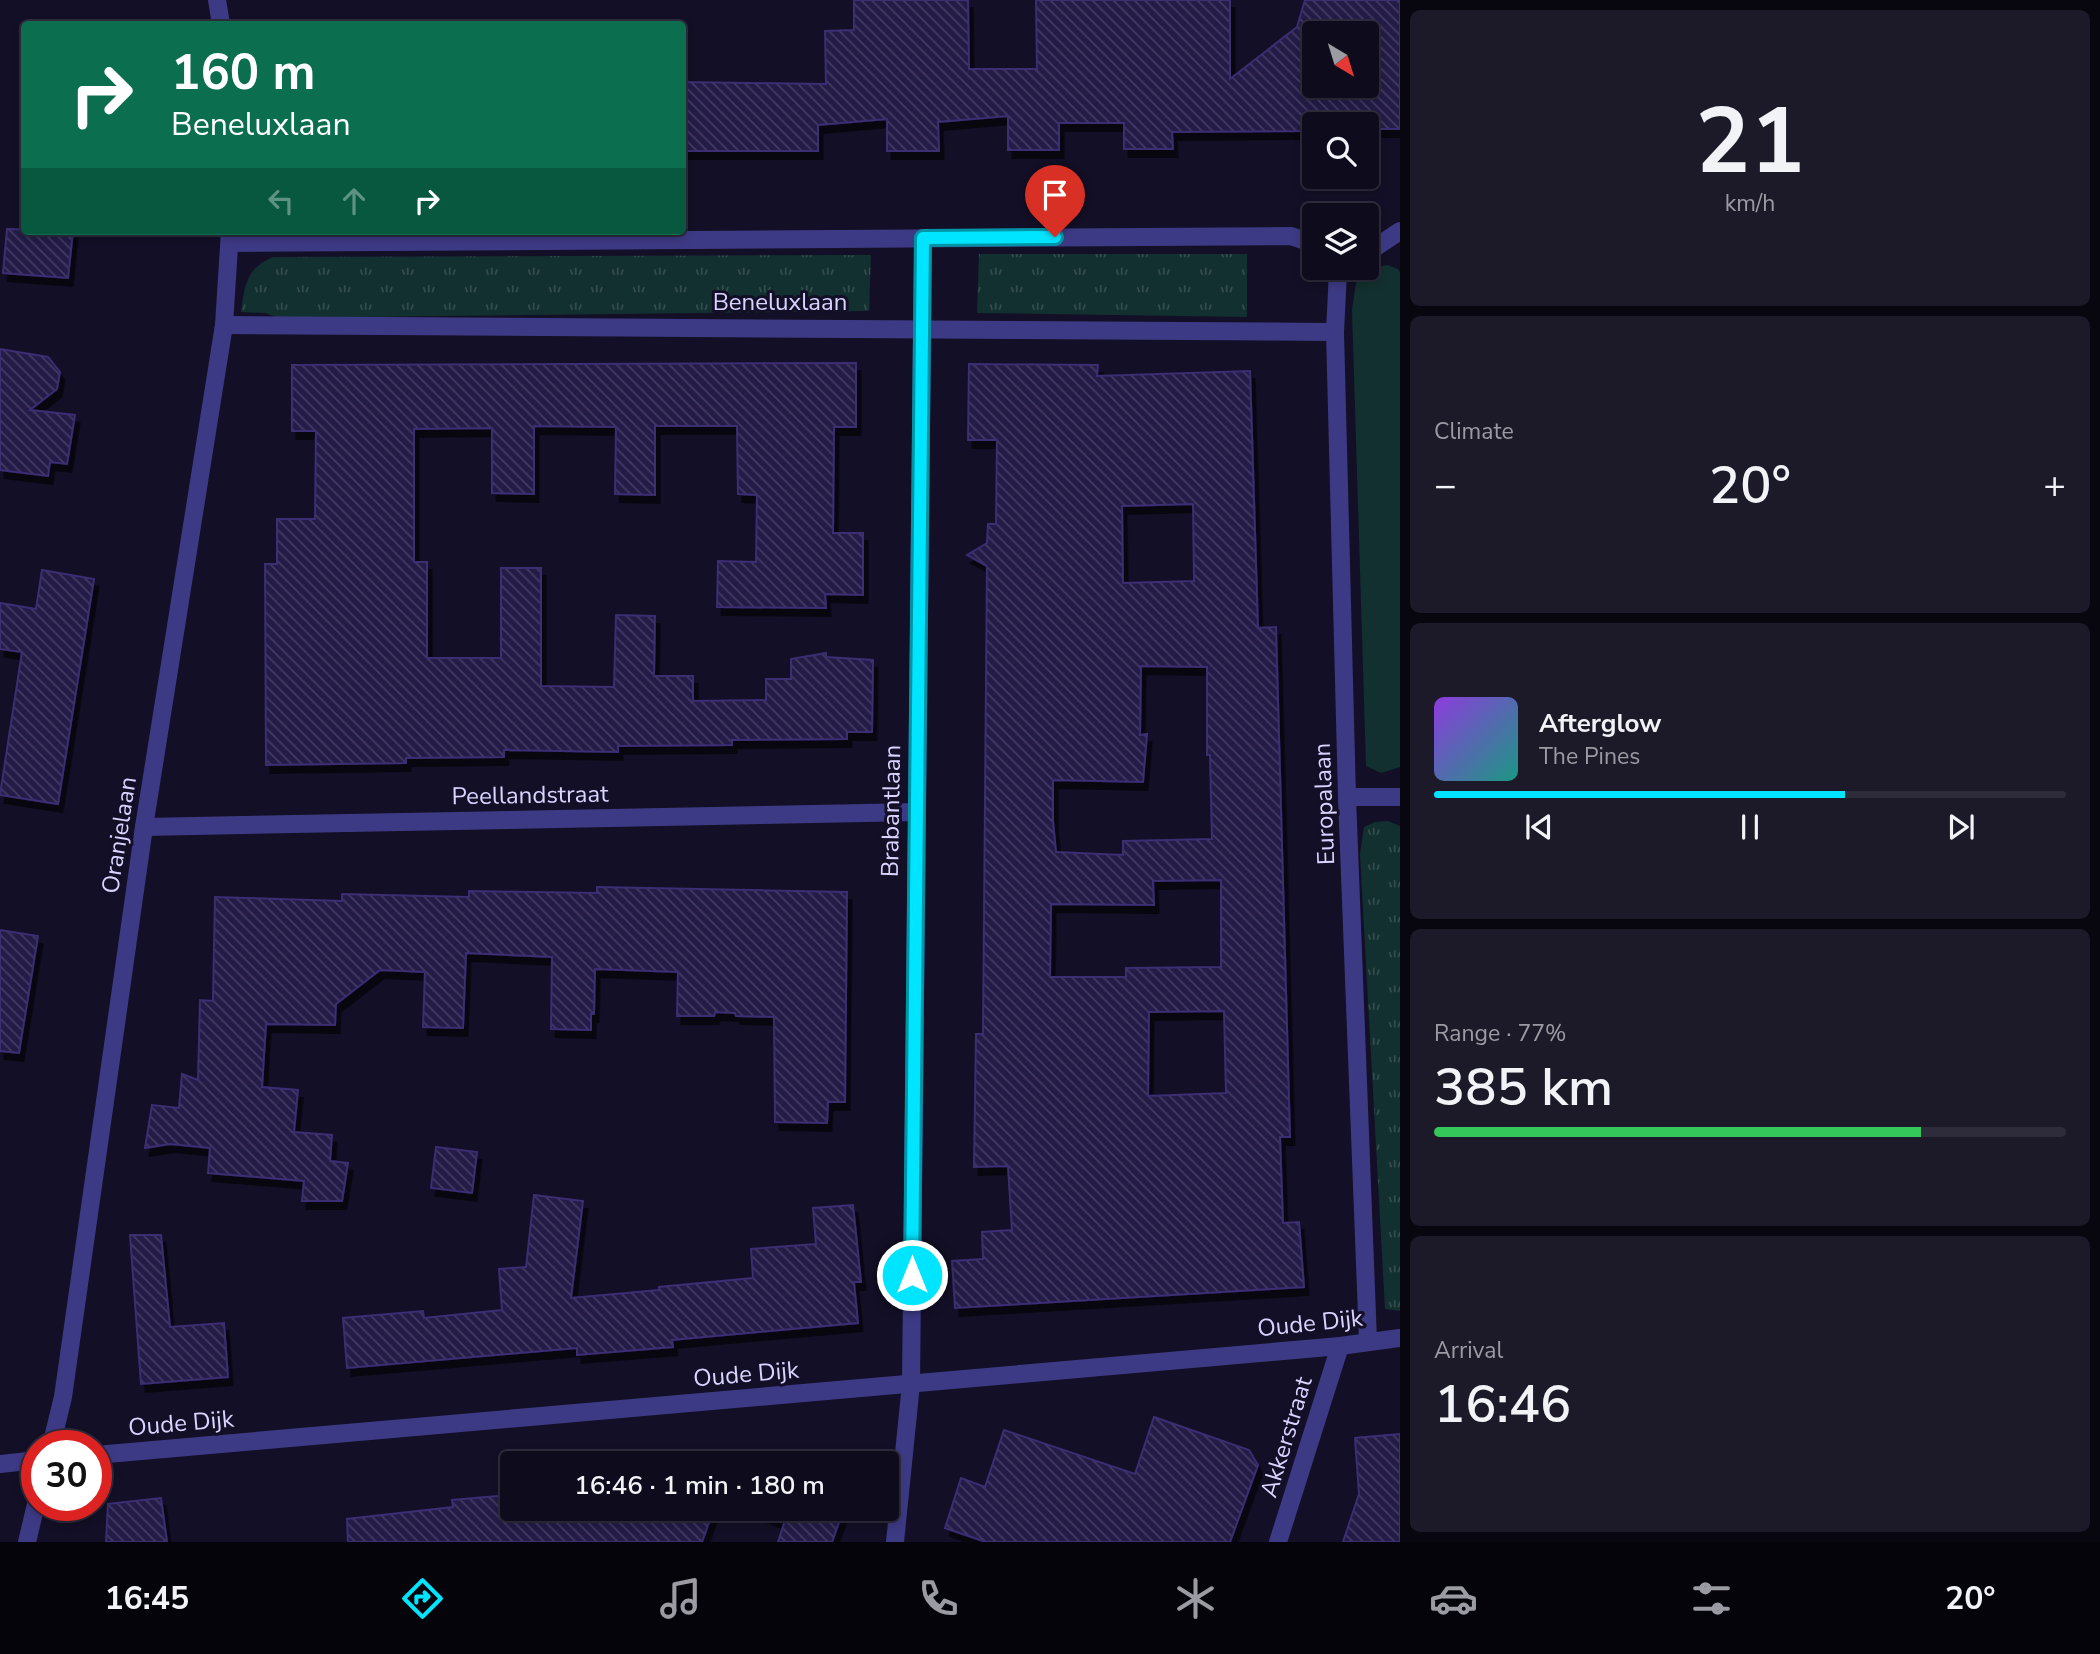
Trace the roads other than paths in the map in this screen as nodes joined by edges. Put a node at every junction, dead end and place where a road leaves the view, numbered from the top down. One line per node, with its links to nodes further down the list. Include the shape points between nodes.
1 (217, 0): 2 (street)
2 (220, 21)
3 (1400, 231): 7 (street)
4 (230, 237): 5 (street); 9 (street, Oranjelaan)
5 (923, 238): 6 (street, via 1291,236); 10 (street, Brabantlaan)
6 (1302, 240)
7 (1379, 245)
8 (1338, 280): 11 (street, Europalaan)
9 (224, 325): 10 (street, Beneluxlaan); 15 (street, Oranjelaan)
10 (921, 328): 11 (street, Beneluxlaan); 14 (street, Brabantlaan)
11 (1335, 332): 12 (street, Europalaan)
12 (1347, 797): 13 (street); 17 (street, Europalaan)
13 (1400, 797)
14 (916, 812): 15 (street, Peellandstraat); 19 (street, Brabantlaan)
15 (144, 827): 20 (street, Oranjelaan)
16 (1400, 1338): 17 (street, Oude Dijk)
17 (1368, 1341): 18 (street, Oude Dijk)
18 (1340, 1346): 19 (street, Oude Dijk); 27 (street, Akkerstraat)
19 (911, 1384): 21 (street, Oude Dijk); 26 (street, Brabantlaan)
20 (55, 1430)
21 (112, 1454)
22 (21, 1462): 23 (street)
23 (0, 1464)
24 (32, 1521): 25 (street)
25 (26, 1542)
26 (895, 1542)
27 (1278, 1542)

